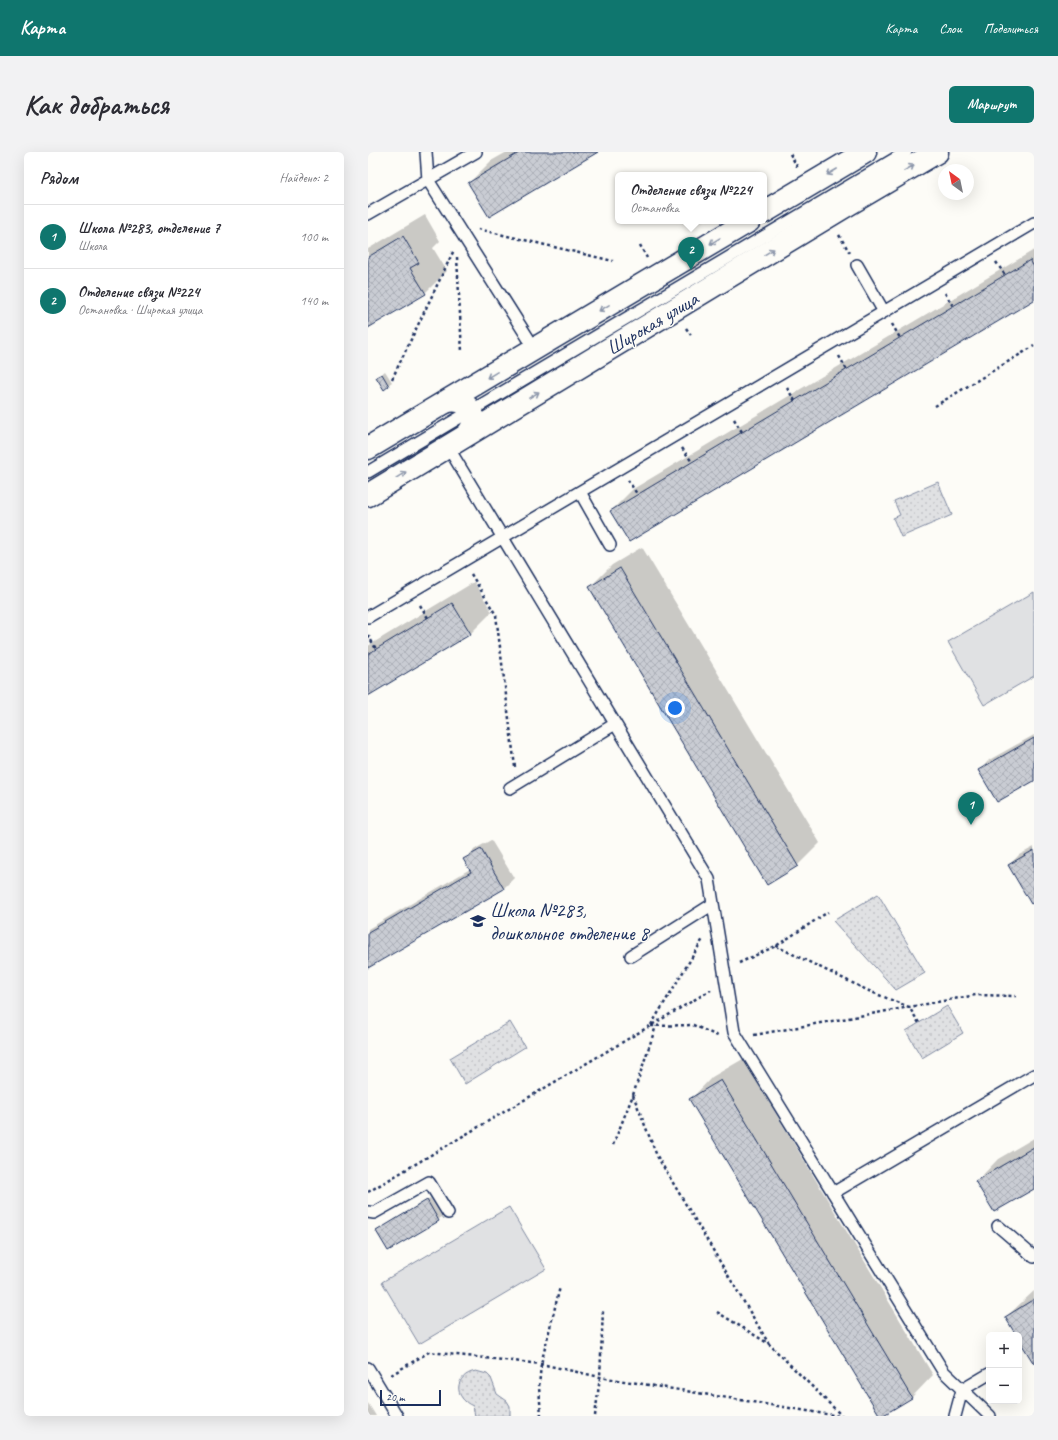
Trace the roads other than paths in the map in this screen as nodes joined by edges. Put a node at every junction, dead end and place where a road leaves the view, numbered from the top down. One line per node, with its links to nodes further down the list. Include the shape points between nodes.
1 (426, 152): 7 (lane)
2 (476, 152): 7 (lane)
3 (866, 152): 6 (main road, via 860,168); 9 (main road, one-way to 9)
4 (906, 152): 6 (lane, Широкая улица)
5 (937, 152): 8 (main road, Широкая улица, one-way to 5)
6 (864, 176): 8 (main road, via 874,183); 17 (lane, Широкая улица)
7 (428, 180): 10 (lane); 15 (lane)
8 (888, 181): 18 (main road, Широкая улица, one-way to 8)
9 (767, 210)
10 (368, 214)
11 (1034, 223): 14 (lane)
12 (744, 224): 15 (main road, Широкая улица, one-way to 15)
13 (857, 265): 14 (lane)
14 (884, 312): 21 (lane)
15 (535, 349): 16 (main road, Широкая улица, one-way to 16)
16 (444, 403): 17 (street, via 458,401); 19 (main road, Широкая улица)
17 (471, 411): 18 (street, via 474,417 470,432); 20 (lane, Широкая улица)
18 (456, 442): 22 (main road, Широкая улица, one-way to 18); 23 (lane)
19 (368, 448)
20 (368, 472)
21 (580, 492): 23 (lane); 24 (lane)
22 (368, 495)
23 (503, 538): 25 (lane); 26 (lane)
24 (610, 545)
25 (368, 617)
26 (615, 724): 27 (lane); 28 (lane, via 709,879)
27 (513, 786)
28 (713, 904): 29 (lane); 31 (lane, via 734,1032)
29 (631, 956)
30 (1034, 1076): 31 (lane)
31 (833, 1193): 38 (lane, via 943,1371)
32 (368, 1212): 33 (lane, via 374,1213 429,1182)
33 (448, 1213)
34 (998, 1226): 35 (lane)
35 (1034, 1257)
36 (368, 1368): 39 (lane)
37 (986, 1376): 38 (lane)
38 (962, 1390): 40 (lane); 41 (lane)
39 (397, 1416)
40 (954, 1416)
41 (990, 1416)

